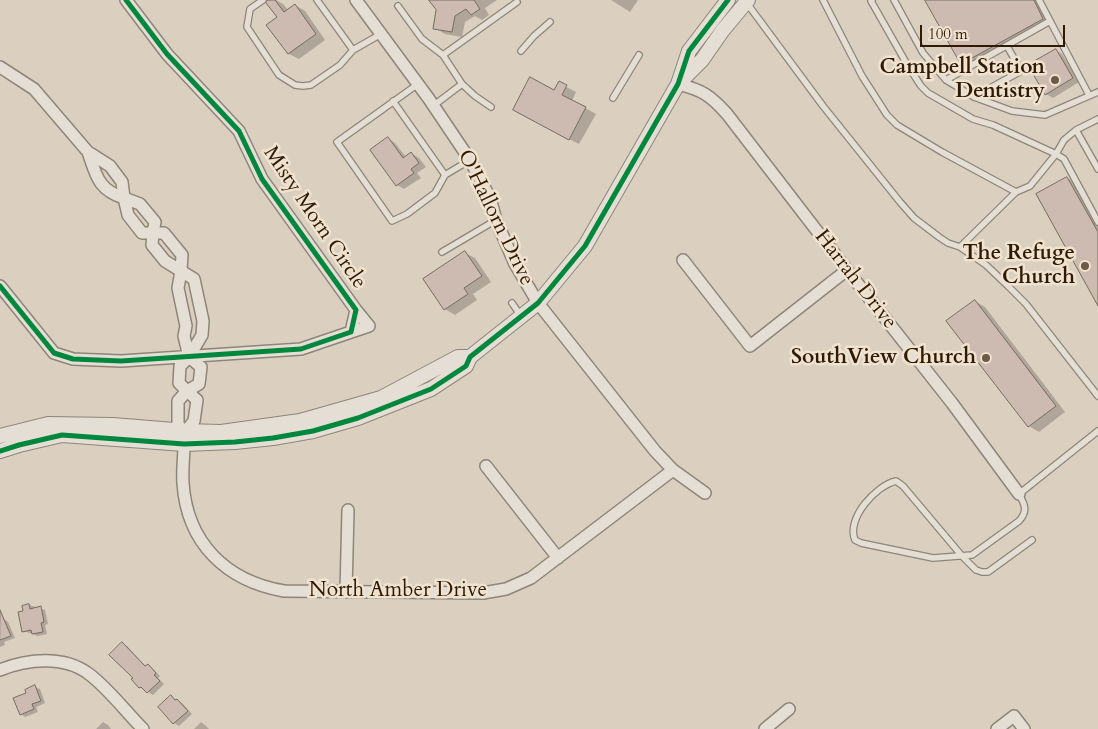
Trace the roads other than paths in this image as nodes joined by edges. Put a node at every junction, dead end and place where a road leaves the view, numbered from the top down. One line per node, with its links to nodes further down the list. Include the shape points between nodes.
1 (126, 0): 53 (street, Misty Morn Circle, via 167,54 239,131 262,179)
2 (263, 0): 17 (lane, via 250,9 247,27 279,75 294,85 311,85 340,65)
3 (317, 0): 17 (lane)
4 (356, 0): 15 (street, O'Hallorn Drive)
5 (728, 0): 25 (street, via 689,50)
6 (823, 0): 40 (lane, via 862,76 897,125)
7 (872, 0): 36 (lane, via 908,66 928,93 973,119)
8 (894, 0): 22 (lane, via 923,53)
9 (1039, 0): 13 (lane)
10 (747, 1): 25 (street, via 702,60); 45 (lane, via 823,106 900,202 914,218 939,237)
11 (517, 2): 19 (lane)
12 (398, 6): 19 (lane, via 422,40)
13 (1050, 21): 16 (lane); 27 (lane)
14 (550, 22): 18 (lane)
15 (381, 34): 17 (lane); 23 (street, O'Hallorn Drive)
16 (1007, 46): 22 (lane); 28 (lane, via 1021,70)
17 (353, 50)
18 (521, 51)
19 (444, 55): 24 (lane)
20 (638, 55): 29 (lane)
21 (0, 67): 35 (street, via 34,89)
22 (946, 80): 28 (lane)
23 (418, 84): 30 (lane); 31 (street, O'Hallorn Drive)
24 (462, 84): 31 (lane); 32 (lane)
25 (678, 84): 48 (street, Harrah Drive, via 700,90 719,105); 52 (street, via 585,246)
26 (1098, 92): 27 (lane)
27 (1089, 95): 28 (lane, via 1045,115 1012,111)
28 (974, 97)
29 (612, 98)
30 (393, 101): 39 (lane); 39 (lane, via 337,142 392,221 435,193)
31 (434, 106): 37 (street, O'Hallorn Drive)
32 (491, 107)
33 (1098, 119): 34 (lane)
34 (1076, 130): 36 (lane, via 1064,140); 38 (lane)
35 (88, 152): 41 (street, via 110,166 122,182); 41 (street, via 97,177 110,194)
36 (1056, 154): 40 (lane, via 1030,186); 43 (lane, via 1064,159)
37 (470, 160): 39 (lane); 42 (street, O'Hallorn Drive, via 490,198)
38 (1098, 169)
39 (445, 175)
40 (1016, 192): 45 (lane)
41 (124, 198): 44 (street, via 140,204 155,222); 44 (street, via 128,215 142,233)
42 (496, 220): 46 (lane); 52 (street, O'Hallorn Drive, via 515,264)
43 (1098, 222)
44 (154, 232): 49 (street, via 152,245); 49 (street, via 164,233 182,255)
45 (960, 247): 58 (lane, via 986,265 1026,304)
46 (442, 252)
47 (683, 260): 48 (street, via 750,346)
48 (847, 270): 66 (street, Harrah Drive)
49 (181, 271): 56 (street, via 178,288); 56 (street, via 194,279 203,321 202,335)
50 (0, 286): 56 (street, Misty Morn Circle, via 54,352 73,359 122,361)
51 (512, 303): 54 (lane)
52 (538, 303): 54 (street); 64 (street, O'Hallorn Drive)
53 (356, 310): 55 (street, Misty Morn Circle); 55 (street, Misty Morn Circle, via 369,326)
54 (521, 316): 61 (street, via 470,357 466,366 431,389 358,418 273,438 235,442)
55 (351, 332): 56 (street, Misty Morn Circle, via 300,349)
56 (189, 357): 57 (street, via 180,366 179,383); 57 (street, via 200,367 198,384)
57 (187, 392): 61 (street, via 178,401 178,426); 61 (street, via 196,400 194,421)
58 (1098, 396)
59 (1098, 431): 66 (lane)
60 (0, 436): 61 (street, via 48,424 113,425)
61 (185, 438): 62 (street, via 62,435); 71 (street, North Amber Drive, via 183,483 188,515 196,534 220,563 263,588)
62 (0, 451)
63 (486, 466): 70 (street)
64 (673, 470): 65 (street, O'Hallorn Drive); 70 (street, North Amber Drive)
65 (705, 493)
66 (1019, 494): 69 (lane, via 1026,507 1019,521 972,555)
67 (348, 510): 71 (street)
68 (1032, 540): 69 (lane, via 988,572 976,570)
69 (962, 556): 69 (lane, via 933,558 861,543 852,534 854,520 864,504 888,483 896,481)
70 (558, 558): 71 (street, North Amber Drive, via 531,578 506,589 483,593)
71 (346, 592)
72 (0, 670): 74 (street, via 33,660 74,666 88,673)
73 (789, 709): 75 (street)
74 (142, 729)
75 (765, 729)
76 (997, 729): 77 (street, via 1014,716)
77 (1024, 729)

